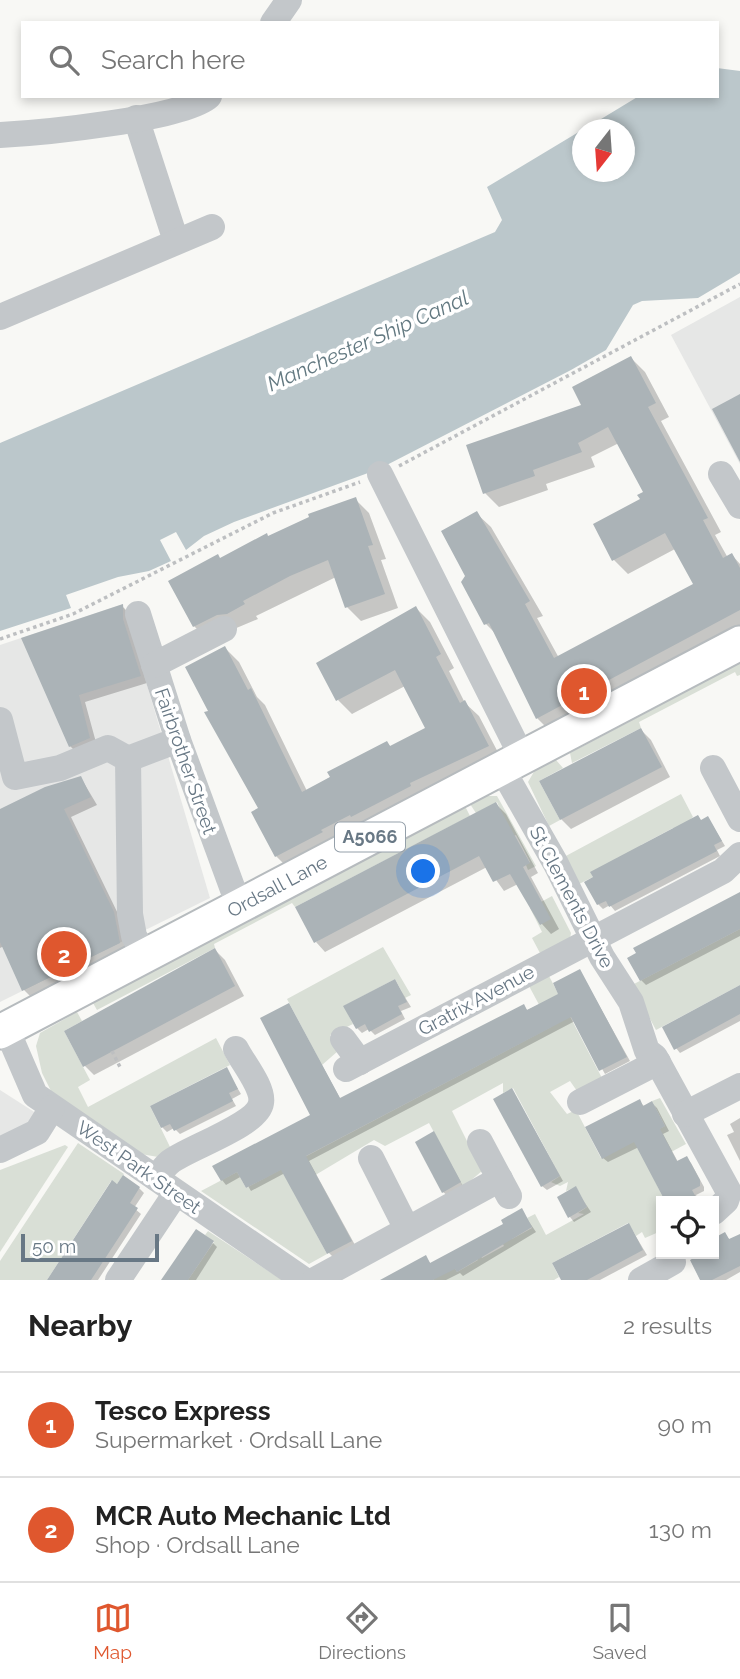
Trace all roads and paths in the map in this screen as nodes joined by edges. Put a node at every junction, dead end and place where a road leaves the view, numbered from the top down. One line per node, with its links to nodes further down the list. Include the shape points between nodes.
1 (289, 0): 2 (street)
2 (274, 21)
3 (207, 98): 4 (street, via 201,104)
4 (136, 118): 5 (street); 7 (street)
5 (0, 135)
6 (212, 227): 7 (street)
7 (176, 241): 8 (street)
8 (0, 317)
9 (380, 474): 19 (street, St Clements Drive)
10 (721, 474): 11 (street)
11 (740, 506)
12 (138, 614): 15 (street, Fairbrother Street)
13 (224, 629): 15 (street)
14 (740, 643): 19 (main road, Ordsall Lane / A5066)
15 (154, 665): 17 (street, Fairbrother Street)
16 (0, 720): 18 (street, via 16,777 60,768 108,748)
17 (178, 740): 18 (street); 23 (street, Fairbrother Street)
18 (128, 759): 25 (street, via 130,914 134,936)
19 (512, 763): 23 (main road, Ordsall Lane / A5066); 24 (street, St Clements Drive)
20 (711, 782): 21 (street)
21 (740, 819)
22 (740, 855): 24 (street, Gratrix Avenue, via 723,871)
23 (239, 906): 25 (main road, Ordsall Lane / A5066)
24 (593, 939): 27 (street, Gratrix Avenue, via 353,1065); 30 (street, St Clements Drive, via 631,1002 647,1051)
25 (145, 956): 26 (main road, Ordsall Lane / A5066)
26 (3, 1030): 34 (street, West Park Street, via 35,1095)
27 (343, 1039)
28 (236, 1049): 39 (street, via 262,1102 269,1105 170,1162)
29 (112, 1051): 31 (path)
30 (658, 1062): 33 (street); 35 (street, St Clements Drive)
31 (121, 1069)
32 (740, 1086): 35 (street)
33 (580, 1102)
34 (52, 1108): 37 (street, via 37,1132); 39 (street, West Park Street)
35 (685, 1114): 40 (street, St Clements Drive)
36 (480, 1142): 41 (street, via 505,1188)
37 (0, 1150)
38 (382, 1162): 41 (street)
39 (166, 1186): 43 (street); 44 (street, West Park Street)
40 (728, 1200)
41 (407, 1229): 45 (street)
42 (673, 1262): 46 (street)
43 (118, 1280)
44 (304, 1280)
45 (315, 1280)
46 (642, 1280)

